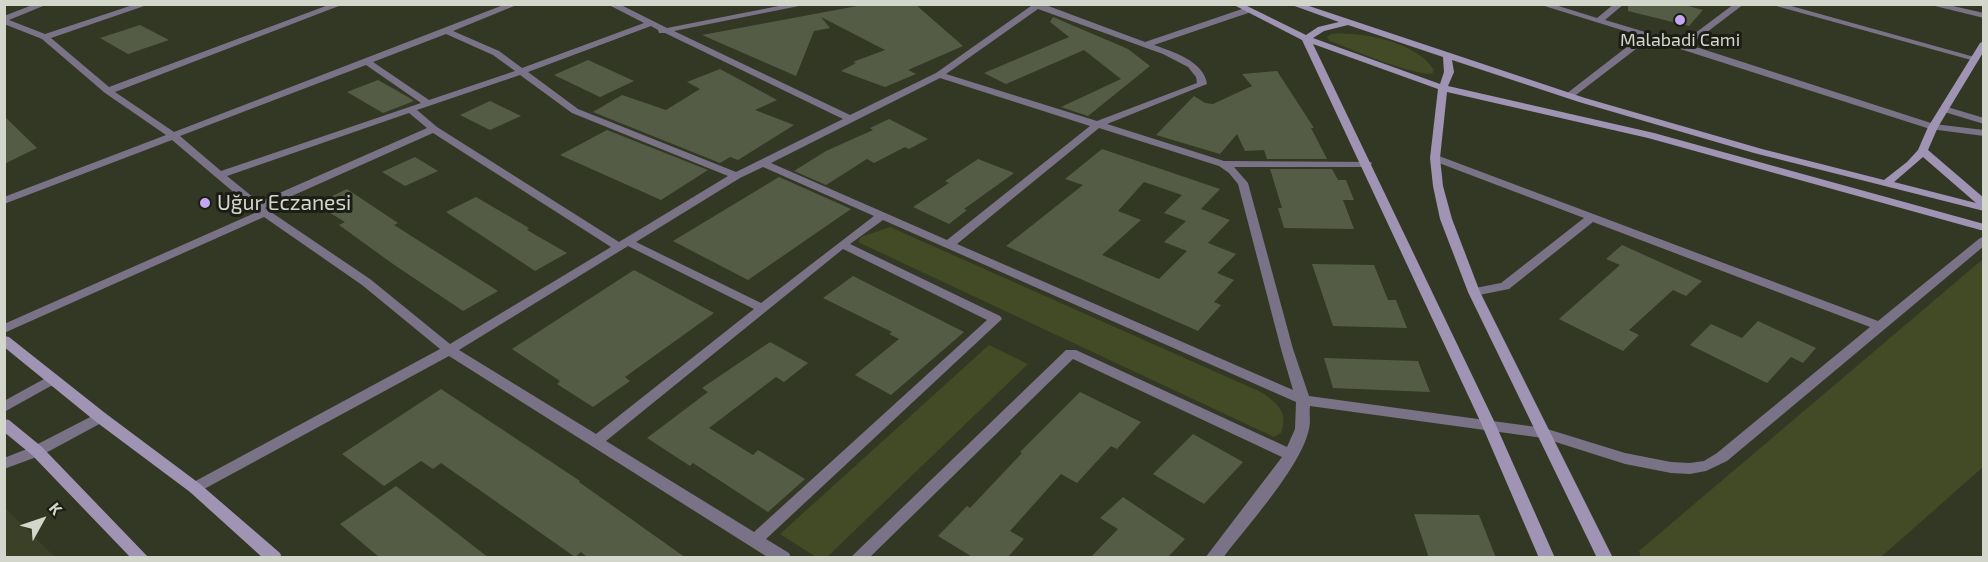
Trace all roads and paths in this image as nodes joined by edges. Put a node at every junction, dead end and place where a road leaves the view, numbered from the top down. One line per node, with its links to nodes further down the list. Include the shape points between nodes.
1 (26, 4): 13 (street)
2 (146, 4): 25 (street)
3 (340, 4): 35 (street)
4 (515, 4): 22 (street)
5 (805, 4): 23 (street)
6 (1236, 4): 16 (main road)
7 (1293, 4): 20 (main road)
8 (1542, 4): 19 (street)
9 (1620, 4): 19 (street)
10 (1740, 4): 28 (street)
11 (1773, 4): 29 (street)
12 (1931, 4): 17 (street)
13 (41, 5): 18 (street)
14 (1036, 5): 27 (street); 33 (street)
15 (619, 6): 21 (street)
16 (1248, 10): 26 (main road); 27 (street)
17 (1983, 16)
18 (4, 20): 25 (street)
19 (1598, 21): 24 (street)
20 (1346, 22): 26 (main road); 30 (main road)
21 (649, 24): 23 (street); 32 (street)
22 (447, 31): 31 (street); 32 (street, via 496,53)
23 (662, 31): 40 (street)
24 (1647, 36): 28 (street); 36 (street)
25 (45, 37): 35 (street)
26 (1306, 38): 34 (main road); 51 (main road)
27 (1147, 44): 42 (street, via 1191,66 1201,76 1202,84)
28 (1683, 46): 43 (street)
29 (1980, 50): 39 (main road)
30 (1447, 56): 34 (main road, via 1449,72); 36 (main road)
31 (368, 62): 37 (street); 46 (street)
32 (523, 71): 37 (street); 53 (street, via 575,111)
33 (939, 75): 40 (street); 42 (street)
34 (1443, 87): 48 (main road); 60 (main road, via 1650,135)
35 (108, 91): 46 (street)
36 (1569, 96): 54 (main road)
37 (427, 103): 38 (street)
38 (410, 109): 44 (street); 52 (street)
39 (1944, 109): 41 (street); 43 (main road)
40 (850, 119): 49 (street)
41 (1983, 121)
42 (1097, 125): 50 (street); 64 (street)
43 (1933, 128): 45 (street); 47 (main road)
44 (434, 129): 57 (street); 62 (street)
45 (1983, 133)
46 (175, 137): 52 (street); 55 (street)
47 (1923, 151): 54 (main road); 56 (main road)
48 (1435, 158): 59 (street); 65 (main road, via 1446,219)
49 (761, 162): 53 (street); 58 (street)
50 (1223, 164): 51 (street); 72 (street, via 1243,183)
51 (1367, 164): 75 (main road)
52 (219, 175): 57 (street)
53 (736, 176): 62 (street)
54 (1885, 184): 56 (main road)
55 (4, 201)
56 (1983, 206)
57 (262, 210): 68 (street); 70 (street, via 366,282)
58 (882, 214): 63 (street); 64 (street)
59 (1590, 219): 65 (street, via 1505,286); 67 (street)
60 (1983, 228)
61 (1983, 240): 67 (street)
62 (622, 243): 66 (street); 70 (street)
63 (842, 244): 66 (street); 83 (street, via 996,319)
64 (949, 244): 72 (street)
65 (1474, 292): 77 (main road)
66 (762, 308): 78 (street)
67 (1879, 326): 77 (street, via 1707,466 1689,469 1659,465)
68 (4, 328)
69 (4, 340): 71 (main road)
70 (449, 350): 78 (street); 82 (street)
71 (53, 379): 73 (street); 74 (main road)
72 (1303, 400): 75 (street); 80 (street, via 1302,429)
73 (4, 407)
74 (100, 417): 79 (street); 82 (main road)
75 (1488, 423): 77 (street); 89 (main road)
76 (4, 424): 79 (main road)
77 (1544, 433): 90 (main road)
78 (597, 441): 83 (street)
79 (37, 451): 81 (street); 84 (main road)
80 (1291, 455): 87 (street, via 1071,353); 88 (street)
81 (4, 464)
82 (195, 488): 85 (main road)
83 (755, 540): 86 (street)
84 (141, 558)
85 (274, 558)
86 (783, 558)
87 (858, 558)
88 (1213, 558)
89 (1547, 558)
90 (1605, 558)

